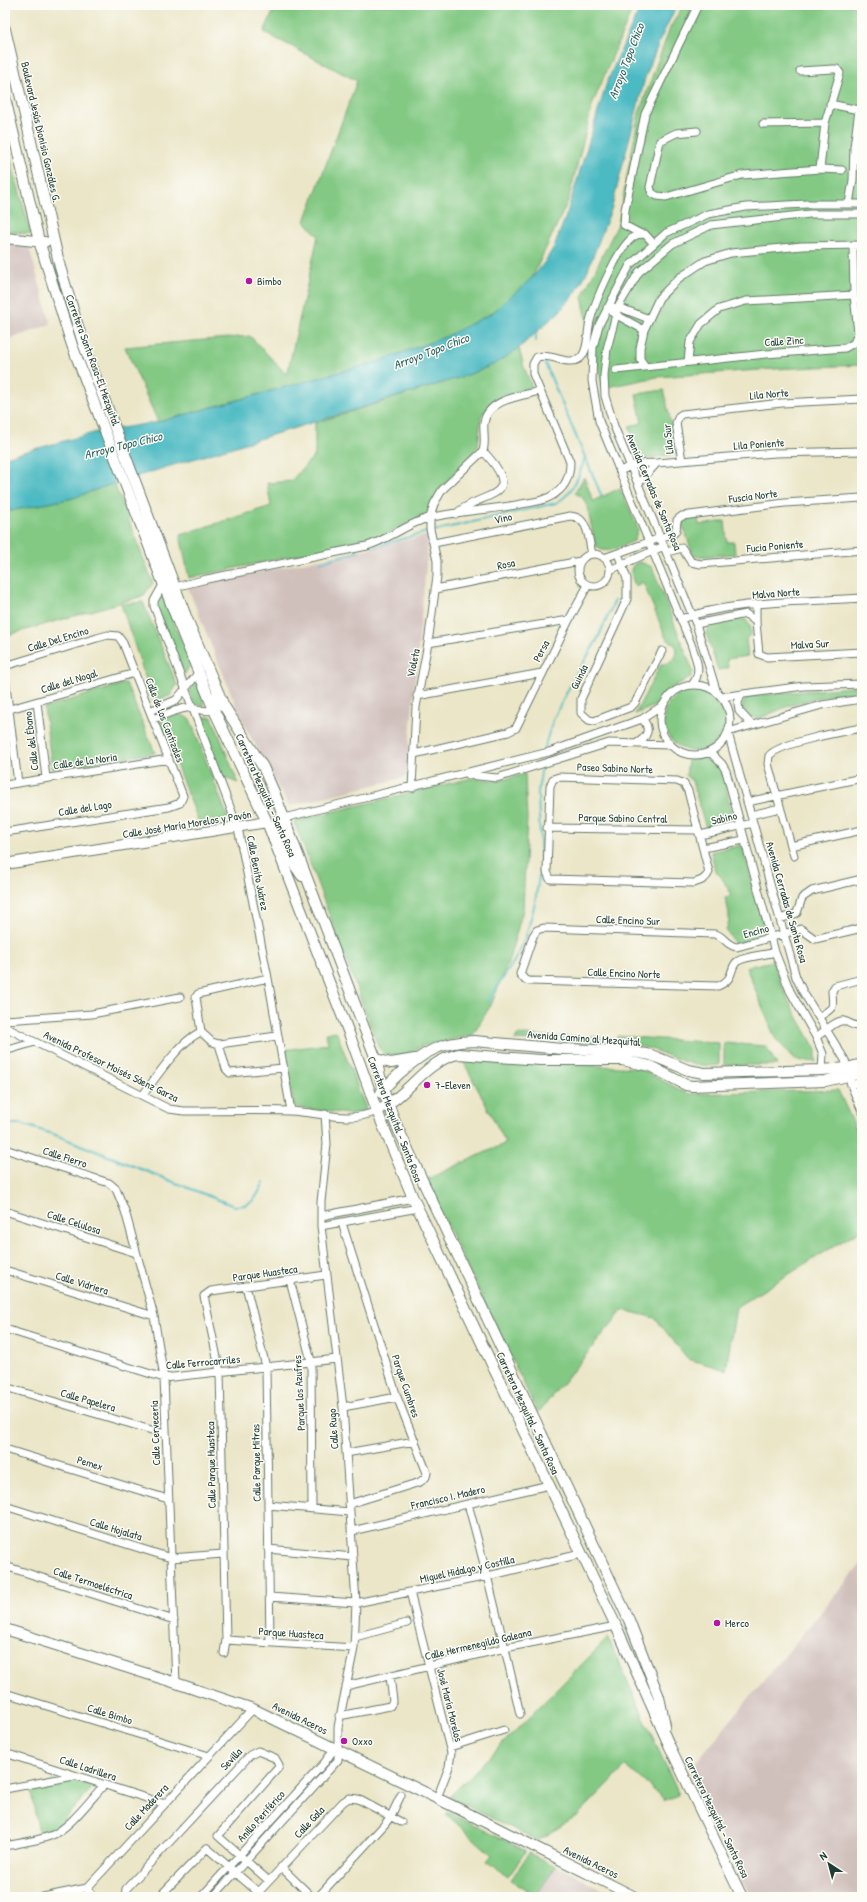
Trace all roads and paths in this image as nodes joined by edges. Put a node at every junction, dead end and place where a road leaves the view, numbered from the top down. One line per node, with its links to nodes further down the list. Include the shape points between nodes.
1 (698, 5): 17 (street, via 644,114 624,225)
2 (5, 29): 28 (main road, Boulevard Jesús Dionisio Gonzáles G., via 54,242)
3 (800, 71): 5 (street, via 837,69 840,73)
4 (5, 98): 19 (main road)
5 (830, 104): 6 (street); 7 (street)
6 (861, 108): 12 (street, via 854,147)
7 (824, 123): 8 (street); 10 (street)
8 (763, 124)
9 (697, 131): 10 (street, via 676,133 660,141 650,187 652,193 666,197 742,175)
10 (820, 169): 11 (street)
11 (842, 170)
12 (853, 180): 13 (street); 14 (street)
13 (862, 181)
14 (849, 204): 15 (street, Avenida Cerradas de Santa Rosa); 20 (street, Avenida Cerradas de Santa Rosa, via 746,207 708,214 666,233)
15 (862, 204)
16 (862, 214): 24 (street, Avenida Cerradas de Santa Rosa, via 810,214 712,225 672,244 639,272)
17 (641, 234): 20 (street, via 645,234); 33 (street, via 628,242 599,293 580,358 571,362 545,355 536,359 532,374)
18 (5, 238): 19 (main road)
19 (39, 241): 28 (main road, via 49,243 72,320); 36 (main road, Carretera Santa Rosa-El Mezquital, via 72,345)
20 (654, 244): 25 (street, Avenida Cerradas de Santa Rosa, via 630,265)
21 (853, 245): 22 (street); 23 (street, Calle Zinc); 27 (street, via 802,246 731,253 706,261 679,278 659,298)
22 (862, 245)
23 (854, 294): 30 (street, via 746,301 719,309 701,324 690,342); 30 (street, Calle Zinc, via 858,333 854,343 845,348)
24 (618, 307): 25 (street); 26 (street, Avenida Cerradas de Santa Rosa); 27 (street)
25 (607, 308): 26 (street); 42 (street, Avenida Cerradas de Santa Rosa, via 593,347 592,380 599,421)
26 (616, 316): 29 (street); 41 (street, Avenida Cerradas de Santa Rosa, via 607,349 605,396)
27 (649, 319): 29 (street)
28 (79, 329): 36 (main road)
29 (644, 330): 31 (street, via 640,359)
30 (688, 362): 31 (street, Calle Zinc)
31 (645, 366): 32 (street, Calle Zinc)
32 (616, 370)
33 (540, 391): 37 (street, via 503,401 494,407 484,422); 46 (street, via 570,462 570,470 563,486 548,498 537,501)
34 (862, 399): 35 (street, Lila Norte, via 782,403)
35 (679, 416): 39 (street, Lila Sur, via 676,423)
36 (113, 437): 44 (main road, Carretera Mezquital - Santa Rosa)
37 (483, 451): 46 (street, via 497,469 501,487 496,493 467,505); 47 (street, Violeta, via 442,490)
38 (862, 451): 39 (street, Lila Poniente, via 775,453)
39 (682, 461): 40 (street, Lila Poniente)
40 (657, 463): 41 (street, Lila Sur); 43 (street, Lila Sur)
41 (631, 465): 42 (street, Lila Sur); 43 (street, Avenida Cerradas de Santa Rosa)
42 (620, 471): 49 (street, Avenida Cerradas de Santa Rosa)
43 (638, 484): 48 (street, Avenida Cerradas de Santa Rosa)
44 (131, 485): 60 (main road, Carretera Mezquital - Santa Rosa); 62 (main road, Carretera Mezquital - Santa Rosa)
45 (862, 498): 48 (street, Fuscia Norte, via 688,514 679,518 674,533)
46 (455, 514): 47 (street)
47 (430, 518): 50 (street, Violeta); 62 (street, via 418,521 384,541 368,546)
48 (661, 538): 49 (street); 51 (street, Avenida Cerradas de Santa Rosa)
49 (649, 541): 53 (street, Avenida Cerradas de Santa Rosa); 54 (street)
50 (434, 543): 55 (street, Vino, via 577,516 585,525); 63 (street, Violeta, via 437,561)
51 (665, 549): 52 (street, Fucia Poniente, via 682,548 691,562 701,564); 53 (street); 66 (street, Avenida Cerradas de Santa Rosa)
52 (862, 550)
53 (652, 551): 58 (street); 67 (street, Avenida Cerradas de Santa Rosa)
54 (618, 553): 56 (street); 58 (street)
55 (592, 554): 56 (street); 57 (street)
56 (604, 558): 59 (street)
57 (580, 561): 61 (street, via 578,575); 63 (street, Rosa)
58 (622, 563): 59 (street); 73 (street, Guinda, via 627,579 627,599 581,699 581,712 594,721 631,707)
59 (610, 570): 61 (street, via 602,584)
60 (164, 583): 76 (main road, Carretera Mezquital - Santa Rosa); 82 (street, Calle Benito Juárez, via 154,606)
61 (588, 585): 68 (street, Persa)
62 (175, 587): 76 (main road, Carretera Mezquital - Santa Rosa)
63 (436, 589): 72 (street, Violeta)
64 (862, 598): 65 (street, Malva Norte)
65 (756, 605): 66 (street, Malva Norte); 69 (street)
66 (693, 615): 67 (street); 70 (street, Avenida Cerradas de Santa Rosa)
67 (681, 619): 81 (street, Avenida Cerradas de Santa Rosa, via 698,665 698,677)
68 (569, 620): 72 (street); 78 (street, Persa)
69 (756, 622): 70 (street, Malva Norte, via 744,614); 74 (street, Malva Sur, via 758,651 767,658)
70 (696, 624): 83 (street, Avenida Cerradas de Santa Rosa)
71 (118, 636): 75 (street, Calle Del Encino, via 108,635); 77 (street, Calle de los Cantizales)
72 (428, 643): 85 (street, Violeta)
73 (662, 651)
74 (862, 652)
75 (5, 666)
76 (203, 669): 82 (street); 91 (main road, Carretera Mezquital - Santa Rosa); 114 (main road, Carretera Mezquital - Santa Rosa, via 262,767)
77 (135, 672): 87 (street, Calle del Nogal); 92 (street, Calle de los Cantizales)
78 (542, 673): 85 (street); 101 (street, Persa, via 516,728)
79 (5, 678): 90 (street)
80 (862, 684): 84 (street, via 804,686)
81 (692, 685): 83 (street, via 708,687); 88 (street, via 674,691)
82 (186, 689): 89 (street, Calle Benito Juárez); 92 (street, via 176,700)
83 (719, 695): 84 (street); 97 (street, via 729,713)
84 (741, 695): 95 (street, via 738,703 739,712)
85 (417, 696): 101 (street, Violeta)
86 (862, 699): 95 (street, via 822,705)
87 (37, 702): 90 (street, Calle del Nogal); 104 (street, Calle del Ébano)
88 (662, 706): 94 (street, Calle José María Morelos y Pavón); 99 (street, via 659,716 660,729)
89 (194, 708): 91 (street, via 209,712); 93 (street, via 174,711); 117 (street, Calle Benito Juárez)
90 (10, 709): 106 (street)
91 (214, 710): 114 (main road, Carretera Mezquital - Santa Rosa)
92 (150, 711): 93 (street, Calle de los Cantizales)
93 (153, 719): 102 (street, Calle de los Cantizales)
94 (642, 719): 98 (street, via 648,733); 103 (street, Calle José María Morelos y Pavón, via 549,752)
95 (752, 725): 97 (street)
96 (862, 728): 109 (street, via 825,735 771,752 767,760)
97 (728, 732): 100 (street, via 719,746); 110 (street, Avenida Cerradas de Santa Rosa)
98 (637, 743): 99 (street, Calle José María Morelos y Pavón); 103 (street, Calle José María Morelos y Pavón, via 598,745 497,778)
99 (670, 746): 100 (street, via 690,755)
100 (710, 752): 116 (street, via 726,771)
101 (414, 754): 108 (street, Violeta)
102 (169, 759): 104 (street, Calle de la Noria); 111 (street, Calle de los Cantizales, via 183,796 180,803)
103 (465, 774): 108 (street, Calle José María Morelos y Pavón)
104 (46, 778): 106 (street, Calle de la Noria)
105 (862, 778): 109 (street)
106 (18, 783): 107 (street, Calle de la Noria)
107 (5, 784)
108 (412, 788): 114 (street, Calle José María Morelos y Pavón)
109 (777, 795): 110 (street); 112 (street)
110 (747, 802): 113 (street, Avenida Cerradas de Santa Rosa)
111 (169, 807): 120 (street, Calle del Lago)
112 (780, 808): 113 (street); 123 (street)
113 (751, 815): 115 (street, Avenida Cerradas de Santa Rosa)
114 (276, 820): 117 (main road, Calle José María Morelos y Pavón); 150 (main road, Carretera Mezquital - Santa Rosa, via 293,863 312,891); 160 (main road, Carretera Mezquital - Santa Rosa)
115 (753, 823): 116 (street, Sabino); 128 (street, Avenida Cerradas de Santa Rosa)
116 (740, 826): 121 (street, Sabino); 122 (street)
117 (238, 828): 126 (main road, Calle José María Morelos y Pavón); 134 (street, Calle Benito Juárez)
118 (547, 828): 121 (street, Parque Sabino Central); 121 (street, Paseo Sabino Norte, via 550,786 553,779 559,776 677,781 684,784 688,791); 124 (street, via 547,872 552,880 694,883 705,878 709,872)
119 (862, 830): 123 (street)
120 (5, 832)
121 (699, 833): 124 (street)
122 (744, 840): 124 (street); 132 (street)
123 (791, 846): 125 (street)
124 (703, 848)
125 (794, 856)
126 (5, 864)
127 (862, 879): 128 (street, via 812,891 802,898 797,913)
128 (780, 919): 131 (street, Avenida Cerradas de Santa Rosa)
129 (862, 928): 131 (street, Encino, via 815,939 800,929)
130 (715, 934): 132 (street, Encino, via 737,947); 136 (street, Calle Encino Sur, via 540,929 533,936 520,971)
131 (784, 934): 132 (street, Encino); 138 (street, Avenida Cerradas de Santa Rosa, via 799,984)
132 (771, 938): 133 (street)
133 (775, 952): 136 (street, Calle Encino Norte, via 737,962 730,979 712,986); 145 (street, via 790,991)
134 (268, 978): 143 (street, via 201,992 196,997); 144 (street, Calle Benito Juárez)
135 (862, 979): 138 (street, via 835,986 832,991 833,1007)
136 (525, 980)
137 (180, 997): 139 (street, via 92,1014)
138 (819, 1017): 142 (street, Avenida Cerradas de Santa Rosa)
139 (5, 1020)
140 (862, 1026): 142 (street, via 853,1026 842,1021)
141 (5, 1027): 146 (street, Avenida Profesor Moisés Sáenz Garza)
142 (826, 1030): 145 (street); 155 (street, Avenida Cerradas de Santa Rosa, via 845,1060)
143 (201, 1032): 147 (street, via 207,1039); 158 (street, via 189,1039)
144 (277, 1036): 147 (street); 152 (street, Calle Benito Juárez)
145 (816, 1037): 153 (street, via 823,1054)
146 (35, 1042): 148 (street); 158 (street, Avenida Profesor Moisés Sáenz Garza)
147 (218, 1044): 152 (street, via 226,1069 230,1073)
148 (5, 1051)
149 (416, 1058): 150 (main road, via 391,1063); 153 (main road, Avenida Camino al Mezquital, via 449,1043 474,1040 562,1049 628,1051 651,1055 700,1072); 157 (main road, Avenida Camino al Mezquital)
150 (376, 1059): 157 (main road, Carretera Mezquital - Santa Rosa)
151 (862, 1064): 155 (main road, Avenida Camino al Mezquital)
152 (283, 1068): 161 (street, Calle Benito Juárez)
153 (822, 1070): 155 (main road, Avenida Camino al Mezquital)
154 (862, 1073): 155 (main road, Avenida Camino al Mezquital)
155 (849, 1076): 156 (street); 159 (main road, Avenida Camino al Mezquital, via 825,1081 692,1086 642,1063 622,1060 540,1060 458,1054 436,1062); 162 (street, Avenida Cerradas de Santa Rosa)
156 (862, 1082)
157 (383, 1089): 159 (main road, Carretera Mezquital - Santa Rosa); 160 (main road, Avenida Camino al Mezquital)
158 (143, 1095): 161 (street, Avenida Profesor Moisés Sáenz Garza, via 177,1111)
159 (388, 1104): 160 (main road, Avenida Camino al Mezquital); 234 (main road, Carretera Mezquital - Santa Rosa, via 410,1158 629,1620 659,1698)
160 (376, 1108): 163 (street, Avenida Profesor Moisés Sáenz Garza, via 366,1116 352,1118); 166 (main road, Carretera Mezquital - Santa Rosa)
161 (291, 1111): 163 (street, Avenida Profesor Moisés Sáenz Garza)
162 (862, 1111)
163 (325, 1114): 171 (street, Calle Rugo, via 327,1144)
164 (5, 1149): 165 (street, Calle Fierro, via 104,1182)
165 (116, 1189): 174 (street, Calle Cervecería, via 125,1211)
166 (413, 1198): 167 (street); 168 (main road, Carretera Mezquital - Santa Rosa)
167 (385, 1204): 170 (street); 171 (street)
168 (418, 1208): 170 (street); 194 (main road, Carretera Mezquital - Santa Rosa)
169 (5, 1211): 174 (street, Calle Celulosa)
170 (387, 1214): 172 (street)
171 (321, 1216): 173 (street, Calle Rugo)
172 (342, 1223): 173 (street); 188 (street, Parque Cumbres)
173 (321, 1226): 176 (street, Calle Rugo)
174 (136, 1253): 180 (street, Calle Cervecería)
175 (5, 1270): 180 (street, Calle Vidriera)
176 (326, 1275): 177 (street, Parque Huasteca); 182 (street, Calle Rugo)
177 (290, 1280): 178 (street, Parque Huasteca); 183 (street, Parque los Azufres)
178 (246, 1286): 179 (street, Parque Huasteca); 184 (street, Calle Parque Mitras)
179 (207, 1293): 185 (street, Calle Parque Huasteca, via 204,1301)
180 (154, 1316): 186 (street, Calle Cervecería)
181 (5, 1329): 186 (street, Calle Ferrocarriles)
182 (337, 1359): 183 (street, Calle Ferrocarriles); 189 (street, Calle Rugo)
183 (311, 1361): 184 (street, Calle Ferrocarriles); 200 (street, Parque los Azufres)
184 (266, 1367): 185 (street, Calle Ferrocarriles); 198 (street, Calle Parque Mitras)
185 (220, 1372): 186 (street, Calle Ferrocarriles); 204 (street, Calle Parque Huasteca)
186 (164, 1378): 190 (street, Calle Cervecería)
187 (5, 1387): 190 (street, Calle Papelera)
188 (397, 1397): 189 (street); 191 (street, Parque Cumbres)
189 (342, 1407): 193 (street, Calle Rugo)
190 (165, 1434): 195 (street, Calle Cervecería)
191 (415, 1441): 193 (street); 196 (street, Parque Cumbres, via 427,1473 426,1477 420,1482)
192 (5, 1448): 195 (street, Pemex)
193 (346, 1453): 196 (street, Calle Rugo)
194 (549, 1485): 197 (street, Francisco I. Madero); 205 (main road, Carretera Mezquital - Santa Rosa)
195 (168, 1499): 207 (street, Calle Cervecería)
196 (349, 1504): 201 (street, Calle Rugo)
197 (468, 1504): 202 (street, Francisco I. Madero); 209 (street)
198 (268, 1505): 200 (street); 203 (street, Calle Parque Mitras)
199 (5, 1506): 207 (street, Calle Hojalata)
200 (312, 1508): 201 (street)
201 (350, 1512): 202 (street, Calle Rugo)
202 (352, 1531): 206 (street, Calle Rugo)
203 (268, 1549): 206 (street); 211 (street, Calle Parque Mitras)
204 (223, 1554): 207 (street, Calle Hojalata); 218 (street, Calle Parque Huasteca)
205 (581, 1554): 209 (street, Miguel Hidalgo y Costilla); 215 (main road, Carretera Mezquital - Santa Rosa)
206 (353, 1557): 212 (street, Calle Rugo)
207 (171, 1558): 213 (street, Calle Cervecería)
208 (5, 1566): 213 (street, Calle Termoeléctrica)
209 (488, 1576): 210 (street, Miguel Hidalgo y Costilla); 221 (street)
210 (410, 1592): 212 (street, Miguel Hidalgo y Costilla); 223 (street, José María Morelos)
211 (269, 1597): 212 (street, Miguel Hidalgo y Costilla); 219 (street, Calle Parque Mitras)
212 (356, 1603): 217 (street, Calle Rugo)
213 (174, 1620): 225 (street, Calle Cervecería)
214 (407, 1623): 217 (street)
215 (616, 1626): 221 (street, Calle Hermenegildo Galeana); 234 (main road, Carretera Mezquital - Santa Rosa)
216 (5, 1629): 225 (main road, Avenida Aceros)
217 (355, 1637): 220 (street, Calle Rugo)
218 (226, 1640): 219 (street, Parque Huasteca); 222 (street, Calle Parque Huasteca)
219 (270, 1642): 220 (street, Parque Huasteca)
220 (354, 1648): 226 (street, Calle Rugo)
221 (505, 1648): 223 (street, Calle Hermenegildo Galeana); 229 (street)
222 (224, 1653)
223 (429, 1667): 224 (street, Calle Hermenegildo Galeana); 233 (street, José María Morelos)
224 (390, 1676): 226 (street, Calle Hermenegildo Galeana); 230 (street, via 393,1701 390,1706)
225 (176, 1683): 228 (main road, Avenida Aceros)
226 (346, 1686): 230 (street, Calle Rugo)
227 (5, 1693): 236 (street, Calle Bimbo)
228 (253, 1709): 232 (main road, Avenida Aceros); 236 (street, Calle Maderera)
229 (520, 1714)
230 (339, 1716): 232 (street, Calle Rugo)
231 (504, 1730): 233 (street)
232 (337, 1747): 238 (street, Anillo Periférico); 241 (street, Anillo Periférico, via 338,1760); 243 (main road, Avenida Aceros)
233 (450, 1747): 243 (street, José María Morelos, via 450,1767)
234 (670, 1747): 265 (main road, Carretera Mezquital - Santa Rosa)
235 (5, 1753): 237 (street, Calle Ladrillera)
236 (209, 1756): 244 (street, Calle Maderera)
237 (76, 1776): 239 (street, Calle Ladrillera); 240 (street)
238 (306, 1783): 241 (street); 248 (street, Anillo Periférico)
239 (104, 1785): 244 (street, Calle Ladrillera); 247 (street, via 57,1833)
240 (5, 1789)
241 (313, 1789): 249 (street, Anillo Periférico)
242 (401, 1795): 245 (street)
243 (438, 1798): 264 (main road, Avenida Aceros)
244 (165, 1804): 254 (street, Calle Maderera)
245 (391, 1816): 246 (street, Calle Gala); 251 (street, Calle Gala, via 358,1798 348,1798); 263 (street)
246 (401, 1822)
247 (5, 1846)
248 (240, 1856): 249 (street); 250 (street, Anillo Periférico); 258 (street, Sevilla, via 218,1836 278,1768 278,1761 275,1758 258,1751 250,1755 126,1889)
249 (245, 1862): 252 (street, Anillo Periférico); 253 (street)
250 (229, 1867): 252 (street); 259 (street, via 207,1848); 260 (street, Anillo Periférico)
251 (281, 1867): 253 (street, Calle Gala); 262 (street)
252 (235, 1873): 255 (street); 261 (street, Anillo Periférico)
253 (268, 1881): 255 (street, Calle Gala)
254 (88, 1888): 256 (street); 257 (street)
255 (256, 1895)
256 (43, 1897)
257 (93, 1897)
258 (125, 1897)
259 (159, 1897)
260 (201, 1897)
261 (213, 1897)
262 (312, 1897)
263 (318, 1897)
264 (635, 1897)
265 (742, 1897)

